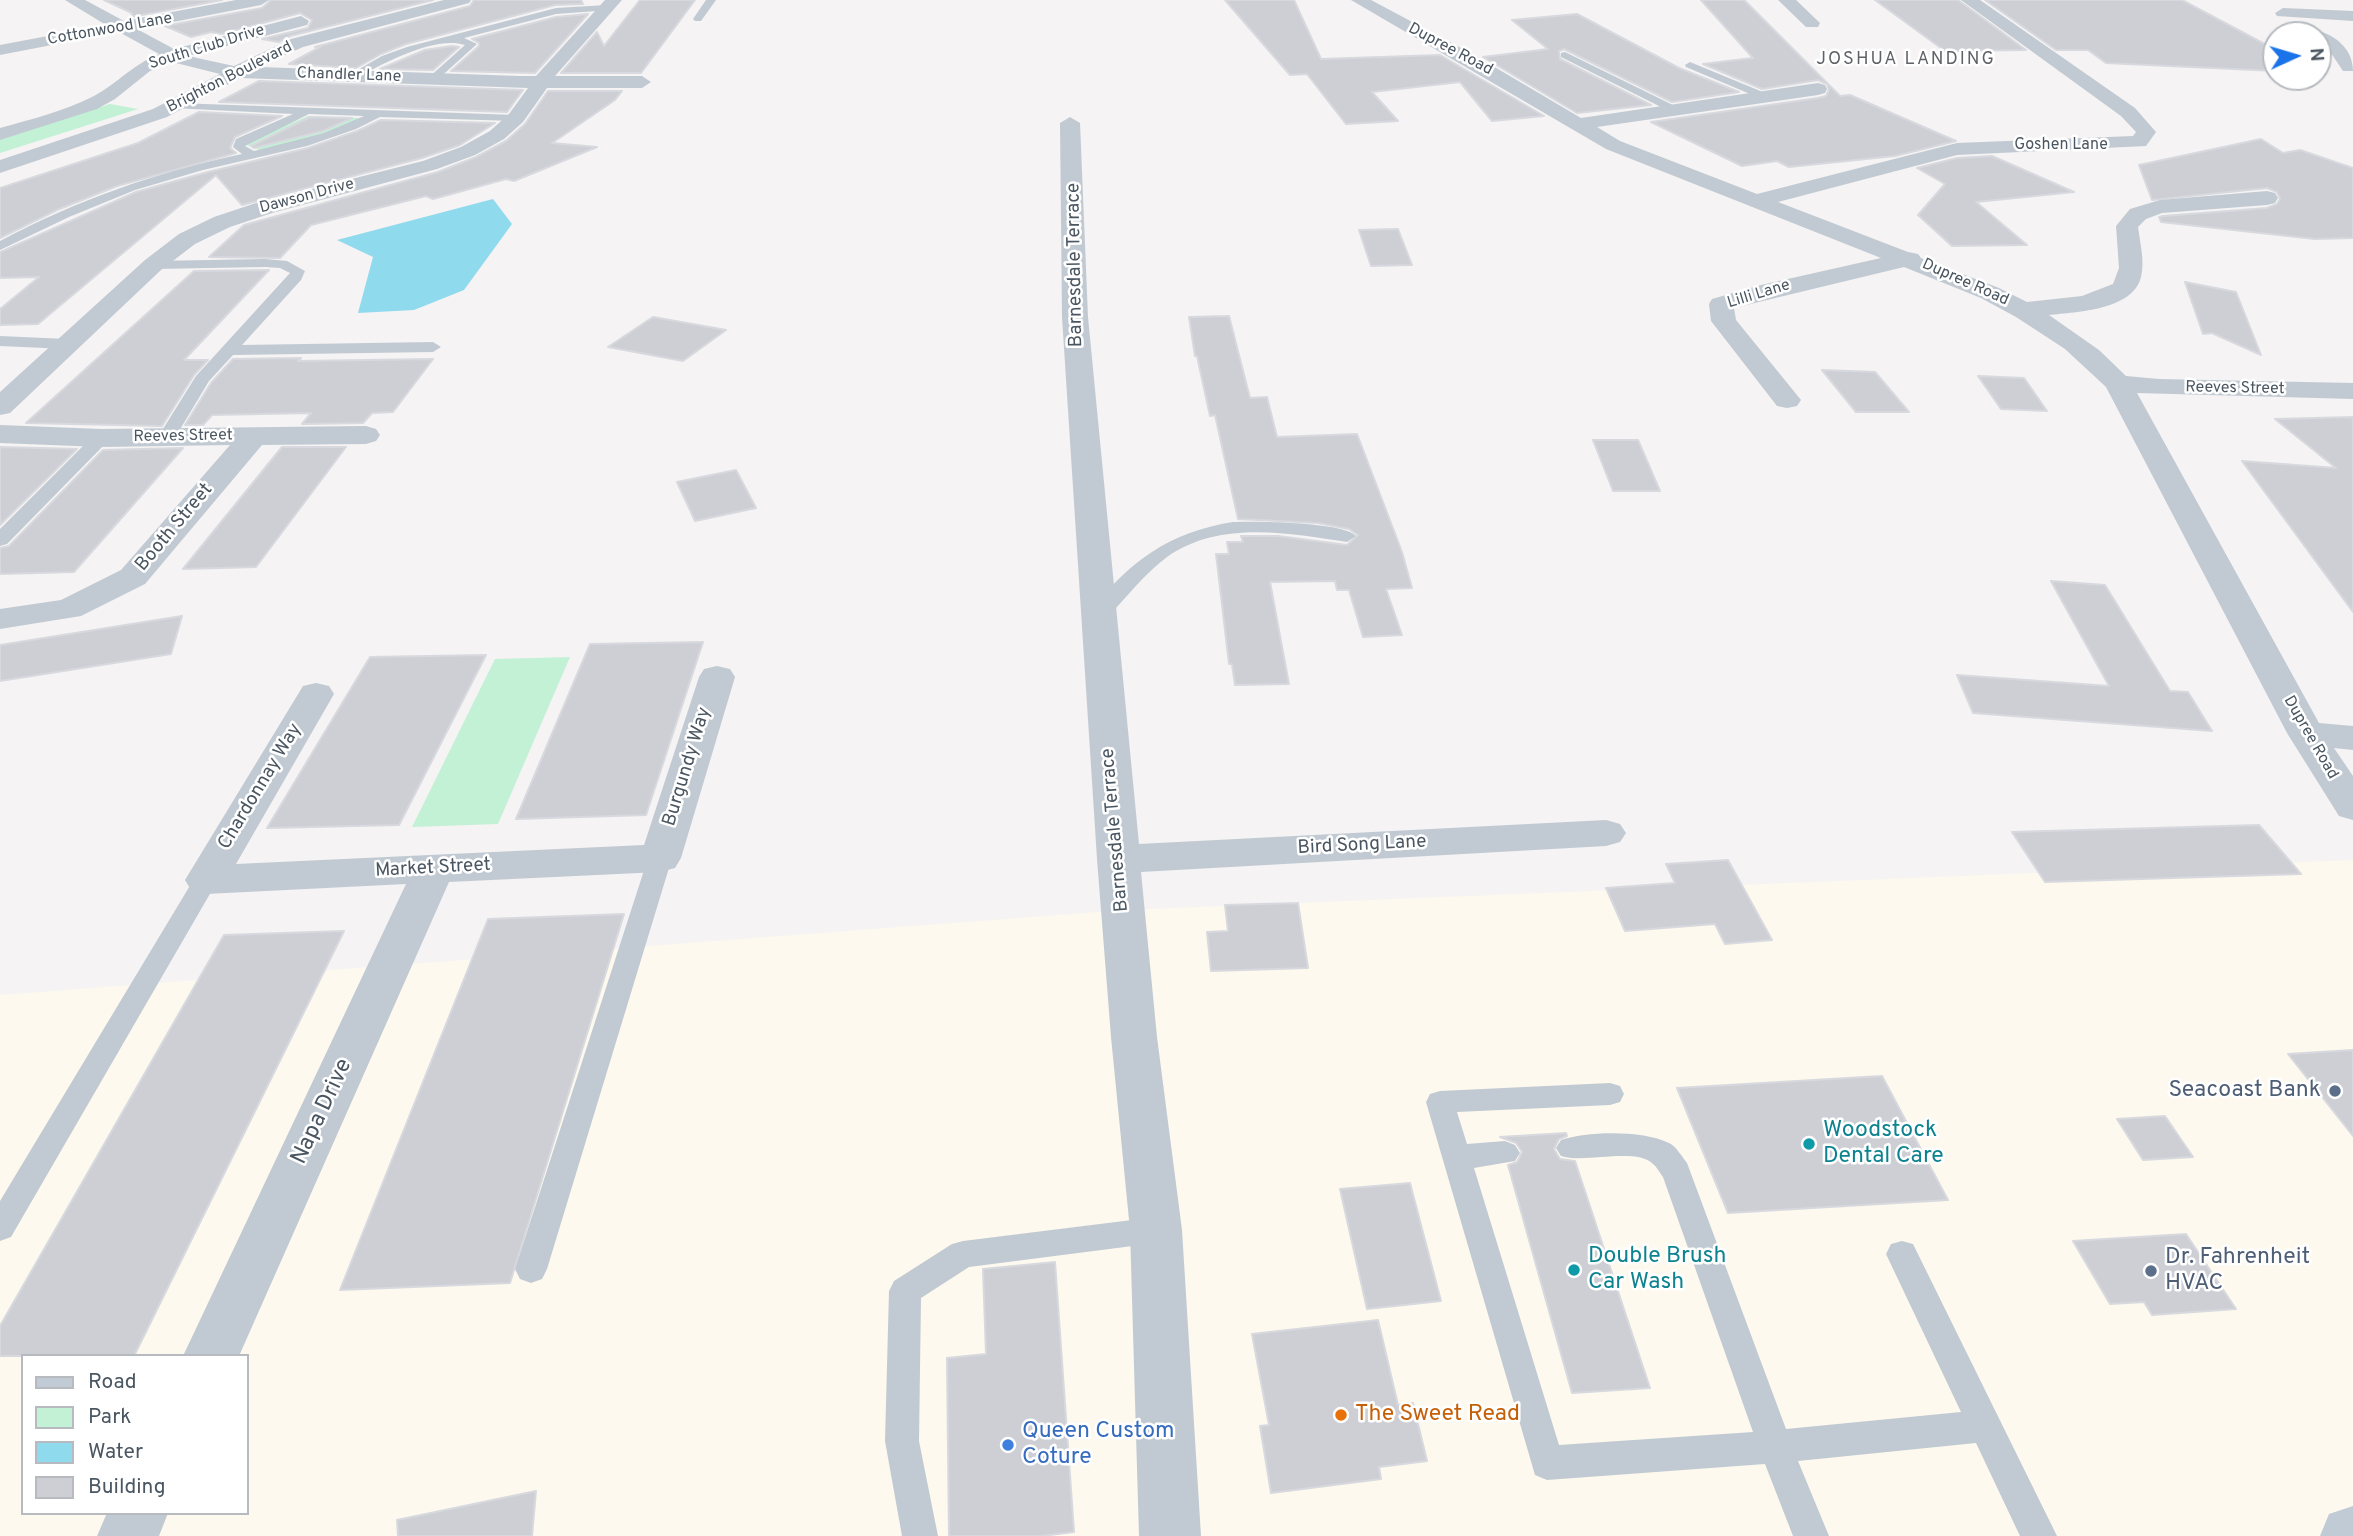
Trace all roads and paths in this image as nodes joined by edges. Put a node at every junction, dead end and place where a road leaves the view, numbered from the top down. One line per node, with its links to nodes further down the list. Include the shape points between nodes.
1 (109, 0): 8 (street)
2 (261, 0): 15 (street, Cottonwood Lane)
3 (463, 0): 23 (street, Brighton Boulevard, via 310,39)
4 (712, 0): 12 (lane)
5 (1359, 0): 36 (street, Dupree Road)
6 (1786, 0): 14 (street)
7 (1969, 0): 41 (street, Goshen Lane, via 2127,112 2146,132 2139,142 1957,149)
8 (77, 2): 15 (street, Chandler Lane)
9 (610, 4): 16 (lane, via 556,10); 26 (street, Dawson Drive)
10 (321, 16): 19 (street, South Club Drive)
11 (2353, 16): 13 (street, via 2278,10)
12 (698, 19)
13 (2296, 21)
14 (1812, 23)
15 (123, 28): 18 (street, Cottonwood Lane); 19 (street, Chandler Lane)
16 (454, 38): 24 (lane, via 395,54); 25 (lane, via 471,44)
17 (2332, 45): 22 (street)
18 (0, 50)
19 (174, 55): 23 (street, Chandler Lane); 37 (street, South Club Drive, via 138,69 114,92 87,106)
20 (1564, 55): 31 (lane)
21 (1690, 65): 29 (lane)
22 (2349, 67)
23 (236, 72): 24 (street, Chandler Lane); 30 (street, Brighton Boulevard)
24 (352, 76): 25 (street, Chandler Lane)
25 (432, 79): 26 (street, Chandler Lane)
26 (542, 82): 27 (street, Chandler Lane); 34 (street, Dawson Drive)
27 (642, 82)
28 (1818, 89): 29 (street)
29 (1766, 97): 31 (street)
30 (176, 106): 32 (lane); 39 (street, Brighton Boulevard)
31 (1675, 110): 36 (street)
32 (307, 112): 33 (lane); 38 (lane, via 240,142 239,147)
33 (375, 115): 34 (lane); 38 (lane, via 321,139)
34 (516, 118): 44 (street, Dawson Drive, via 484,143 450,159 222,222 187,239)
35 (1070, 123): 61 (street, Barnesdale Terrace, via 1074,317)
36 (1577, 124): 41 (street, Dupree Road, via 1643,158)
37 (0, 134)
38 (250, 154): 42 (lane, via 103,197)
39 (0, 167)
40 (2267, 198): 45 (street, via 2160,206 2138,214 2127,226 2130,270 2121,292)
41 (1756, 201): 43 (street, Dupree Road)
42 (0, 246)
43 (1910, 259): 45 (street, Dupree Road); 52 (street, Lilli Lane, via 1721,304 1724,321)
44 (153, 265): 47 (street, Dawson Drive); 49 (lane, via 265,262 298,271)
45 (2025, 310): 50 (street, Dupree Road, via 2097,360)
46 (0, 341): 47 (lane)
47 (68, 344): 53 (street, Dawson Drive)
48 (433, 346): 49 (lane)
49 (228, 350): 57 (lane, via 202,379)
50 (2118, 383): 51 (street, Reeves Street); 65 (street, Dupree Road)
51 (2353, 391)
52 (1787, 400)
53 (0, 407)
54 (0, 434): 58 (street, Reeves Street)
55 (366, 435): 56 (street, Reeves Street)
56 (254, 436): 57 (street, Reeves Street); 62 (street, Booth Street, via 133,577 69,609)
57 (167, 437): 58 (street, Reeves Street)
58 (101, 438): 60 (lane)
59 (1347, 536): 61 (lane, via 1293,528 1210,530 1168,549)
60 (0, 540)
61 (1099, 615): 70 (street, Barnesdale Terrace)
62 (0, 619)
63 (717, 677): 69 (street, Burgundy Way)
64 (317, 694): 72 (street, Chardonnay Way)
65 (2306, 733): 66 (street); 67 (street, Dupree Road)
66 (2353, 738)
67 (2353, 807)
68 (1606, 833): 70 (street, Bird Song Lane)
69 (660, 858): 71 (street, Market Street); 80 (lane)
70 (1118, 859): 78 (street, Barnesdale Terrace)
71 (434, 869): 72 (street, Market Street); 81 (street, Napa Drive)
72 (206, 880): 77 (lane)
73 (1610, 1094): 76 (lane, via 1440,1102)
74 (1571, 1148): 83 (lane, via 1642,1147 1661,1152 1676,1172)
75 (1505, 1153): 76 (lane)
76 (1457, 1157): 83 (lane, via 1547,1463)
77 (0, 1228)
78 (1156, 1230): 86 (lane, via 963,1254 905,1291 902,1441); 87 (street, Barnesdale Terrace)
79 (1902, 1254): 82 (lane)
80 (531, 1269)
81 (212, 1354)
82 (1986, 1426): 83 (lane); 89 (lane)
83 (1775, 1447): 88 (lane)
84 (137, 1515): 85 (street)
85 (128, 1536)
86 (920, 1536)
87 (1170, 1536)
88 (1811, 1536)
89 (2039, 1536)

